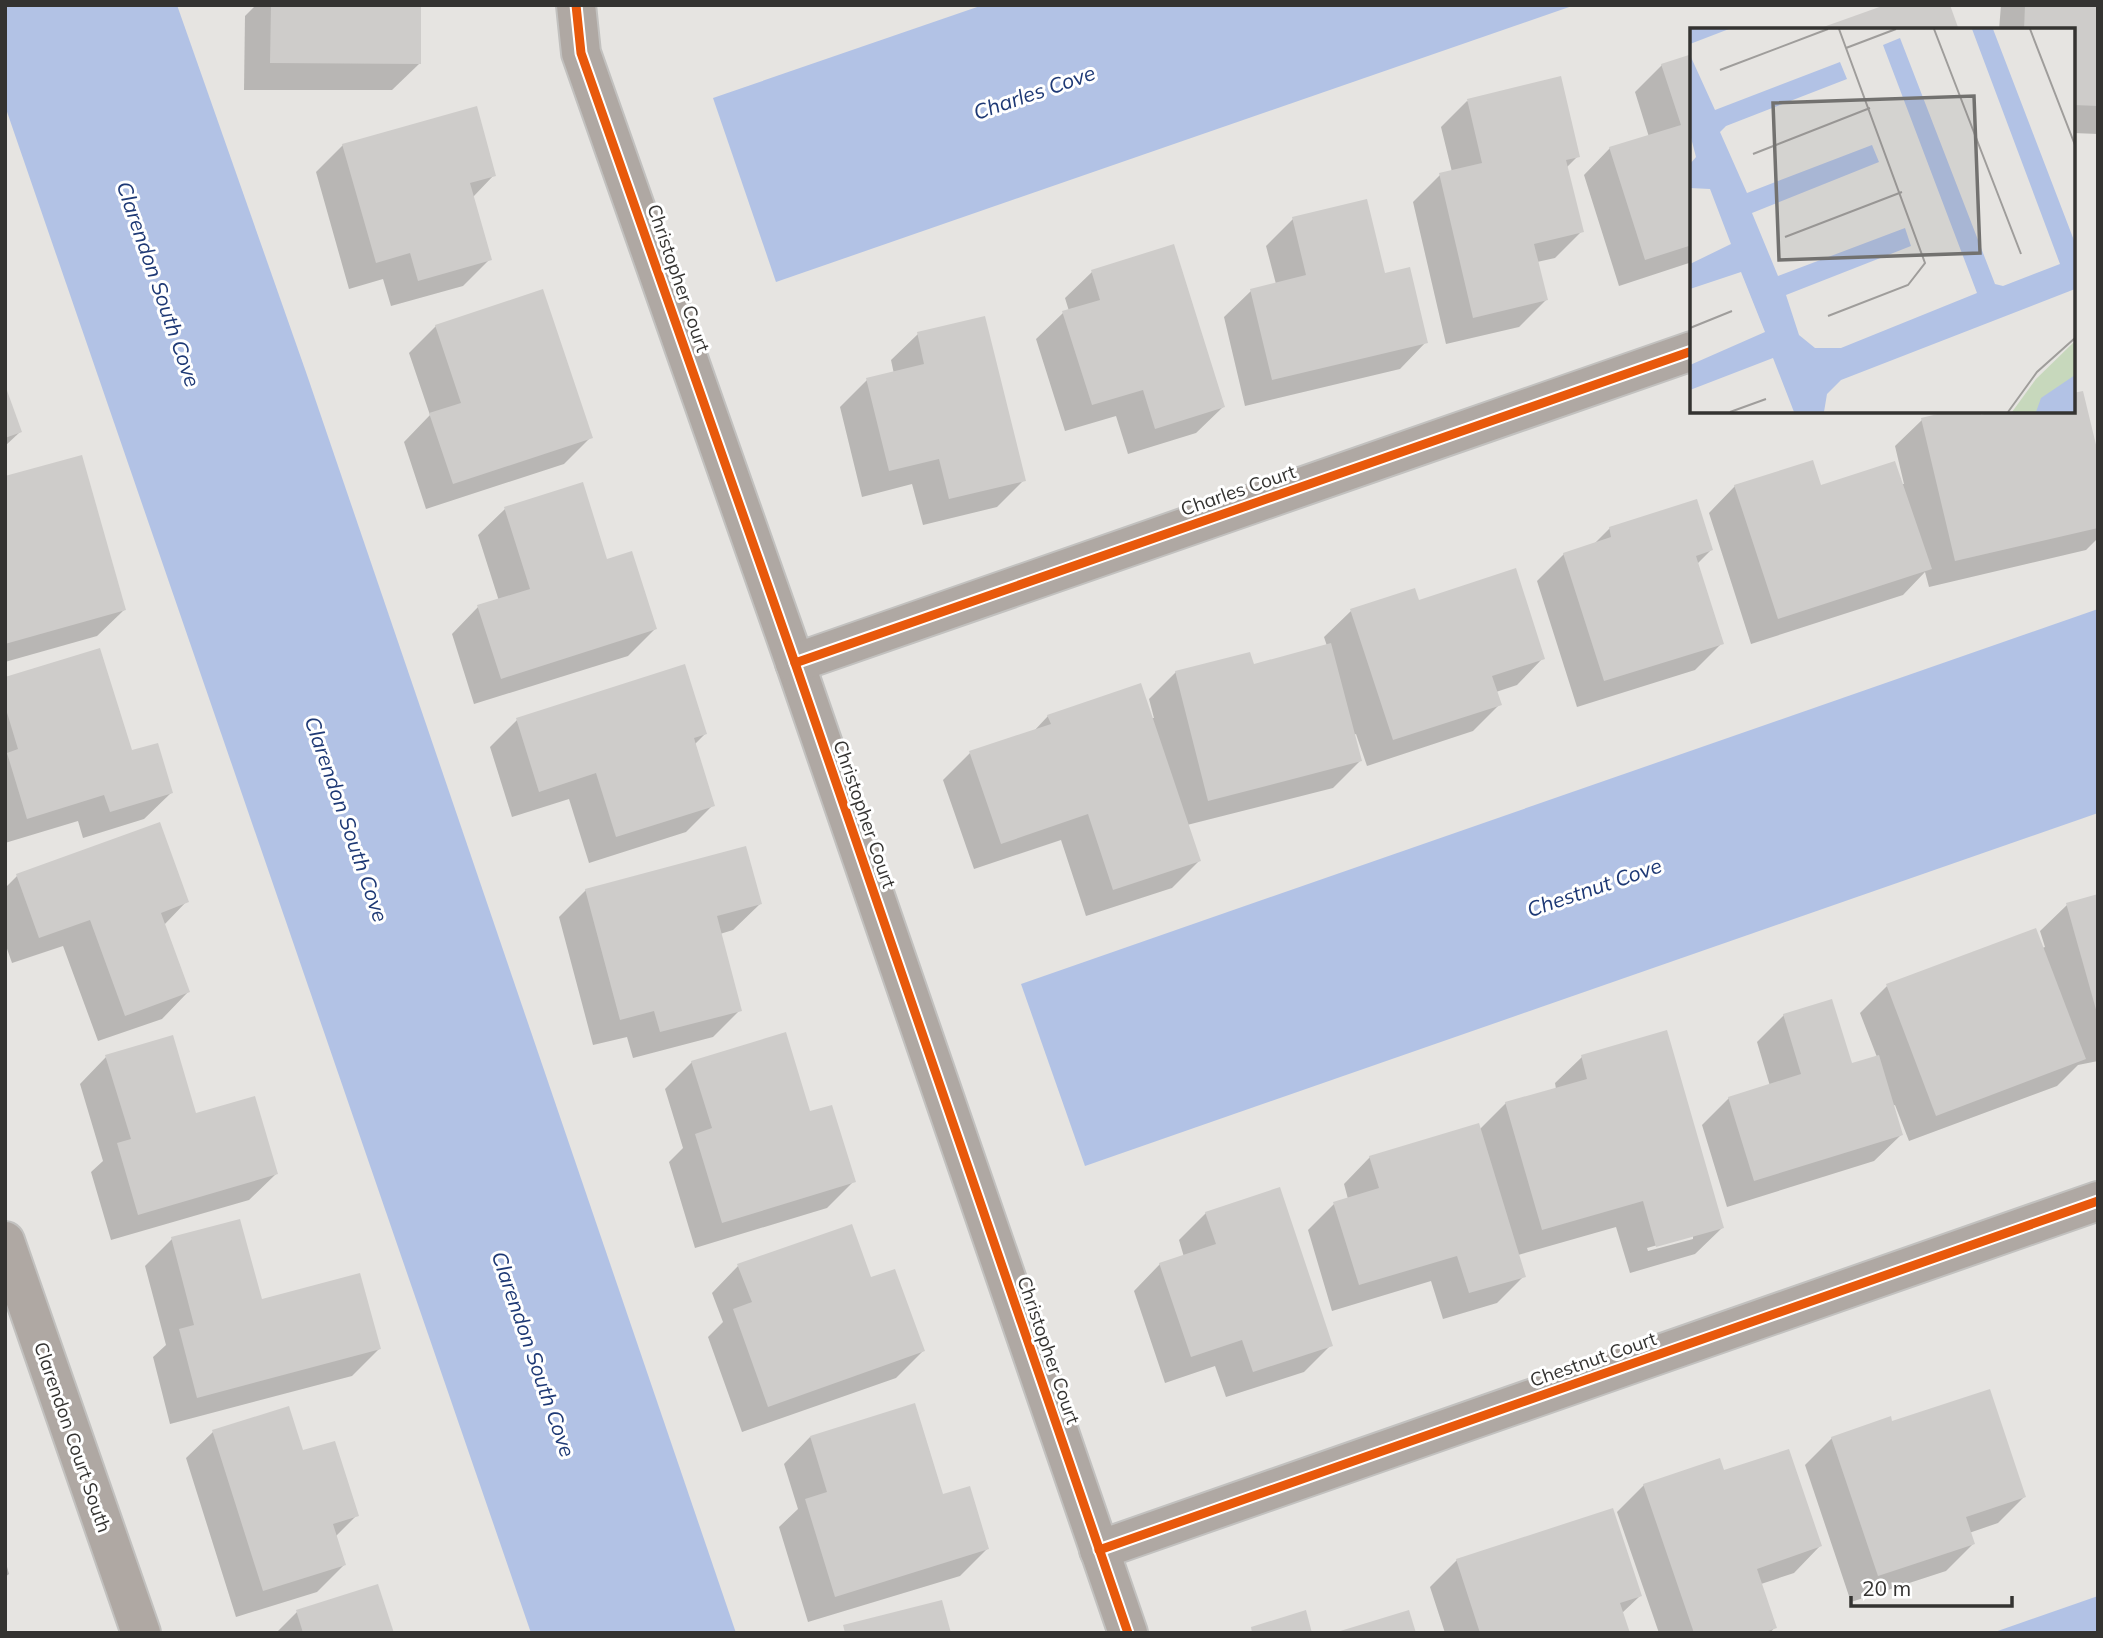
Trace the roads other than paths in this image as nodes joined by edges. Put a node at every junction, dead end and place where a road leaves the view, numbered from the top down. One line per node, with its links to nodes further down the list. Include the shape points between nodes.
1 (576, 5): 3 (street, Christopher Court, via 581,53)
2 (1690, 352): 3 (street, Charles Court)
3 (795, 663): 6 (street, Christopher Court)
4 (2098, 1200): 6 (street, Chestnut Court)
5 (5, 1241): 7 (street, Clarendon Court South)
6 (1099, 1550): 8 (street, Christopher Court)
7 (141, 1633)
8 (1128, 1633)

